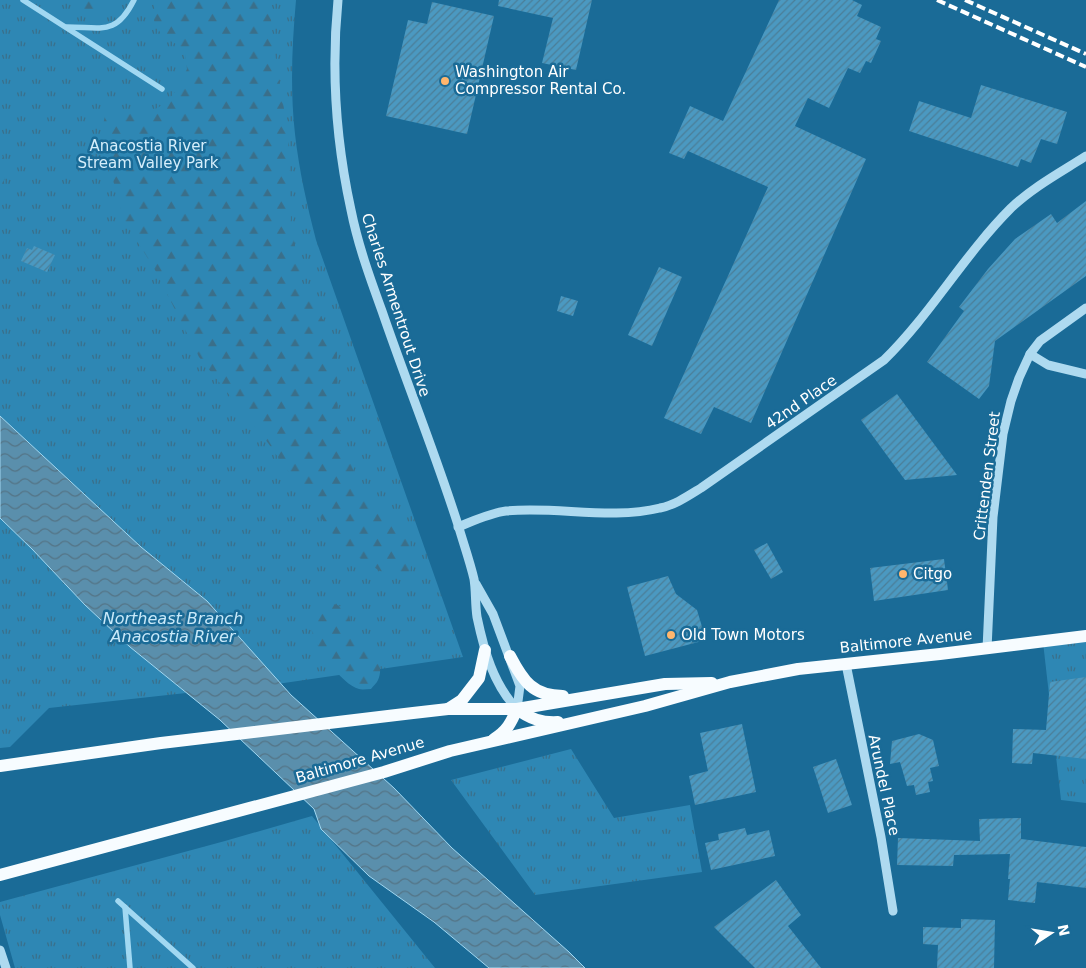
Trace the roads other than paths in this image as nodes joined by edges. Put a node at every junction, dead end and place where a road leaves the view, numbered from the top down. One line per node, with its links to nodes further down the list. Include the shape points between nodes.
1 (338, 0): 6 (street, Charles Armentrout Drive, via 336,115 351,212)
2 (1086, 156): 6 (street, 42nd Place, via 1012,207 884,360 679,501 639,511 504,511)
3 (1086, 308): 4 (street, Crittenden Street, via 1040,341)
4 (1030, 354): 5 (street, via 1048,365); 9 (street, Crittenden Street, via 1018,378 1003,434 993,517)
5 (1086, 374)
6 (458, 527): 7 (street, Charles Armentrout Drive)
7 (474, 580): 10 (street, Charles Armentrout Drive, via 477,616); 11 (street, Charles Armentrout Drive, via 493,614)
8 (1086, 636): 9 (main road, Baltimore Avenue)
9 (987, 649): 12 (main road, Baltimore Avenue)
10 (485, 650): 15 (main road, via 479,678 462,700); 16 (street, Charles Armentrout Drive, via 496,680)
11 (510, 656): 14 (main road, via 519,675 532,688 551,696); 16 (street, Charles Armentrout Drive, via 520,686)
12 (846, 664): 13 (main road, Baltimore Avenue); 21 (street, Arundel Place)
13 (730, 682): 14 (main road, Baltimore Avenue, via 665,684); 17 (main road, Baltimore Avenue)
14 (591, 696): 16 (main road, Baltimore Avenue)
15 (448, 709): 16 (main road, Baltimore Avenue); 19 (main road, Baltimore Avenue)
16 (517, 709): 17 (main road, via 527,717 544,722); 18 (main road, via 504,733)
17 (579, 722): 18 (main road, Baltimore Avenue)
18 (490, 741): 20 (main road, Baltimore Avenue)
19 (0, 766)
20 (0, 875)
21 (893, 911)
22 (0, 950): 23 (street)
23 (6, 968)

